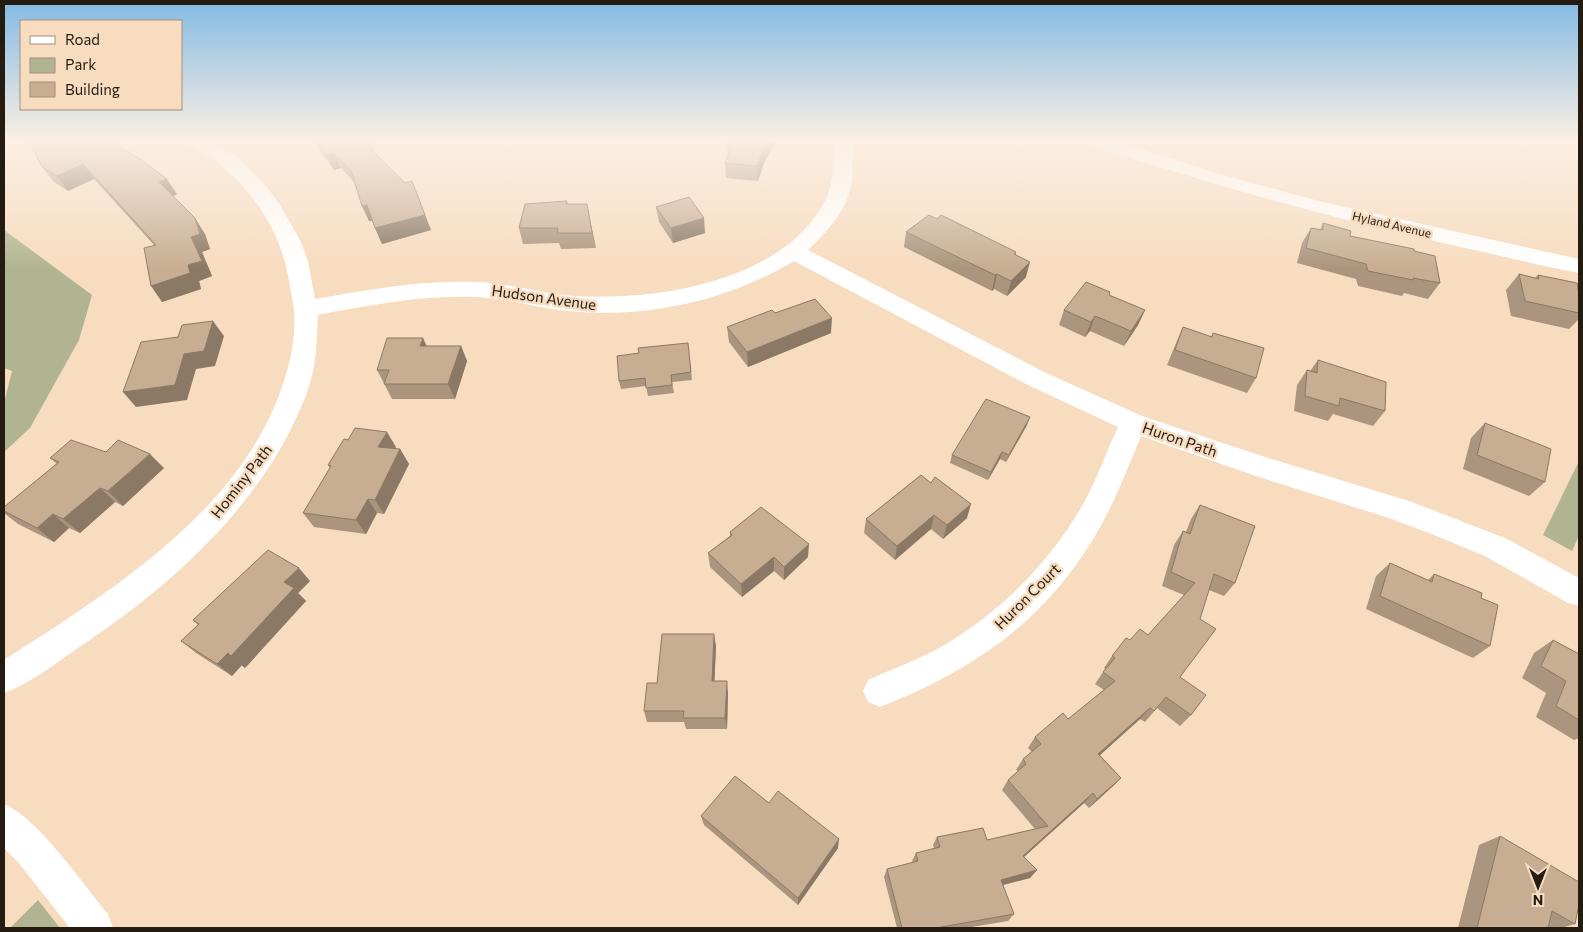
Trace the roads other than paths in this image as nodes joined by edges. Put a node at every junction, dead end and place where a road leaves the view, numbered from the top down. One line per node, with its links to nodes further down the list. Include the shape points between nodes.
1 (252, 182): 6 (street, Hominy Path, via 278,216 292,245 301,276)
2 (842, 182): 4 (street, Hudson Avenue, via 829,214)
3 (1226, 182): 5 (street, Hyland Avenue, via 1389,224)
4 (794, 252): 6 (street, Hudson Avenue, via 721,287 649,303 574,304 461,288 409,292); 7 (street, Huron Path, via 1035,378)
5 (1579, 266)
6 (305, 309): 9 (street, Hominy Path, via 305,352 298,385 273,440 244,484 208,524 155,573 125,597)
7 (1133, 422): 8 (street, Huron Path, via 1435,522 1495,547); 10 (street, Huron Court, via 1098,503 1067,555 1050,576 996,628 951,658)
8 (1579, 594)
9 (4, 678)
10 (880, 691)
11 (4, 822): 12 (street, via 31,849)
12 (94, 928)

